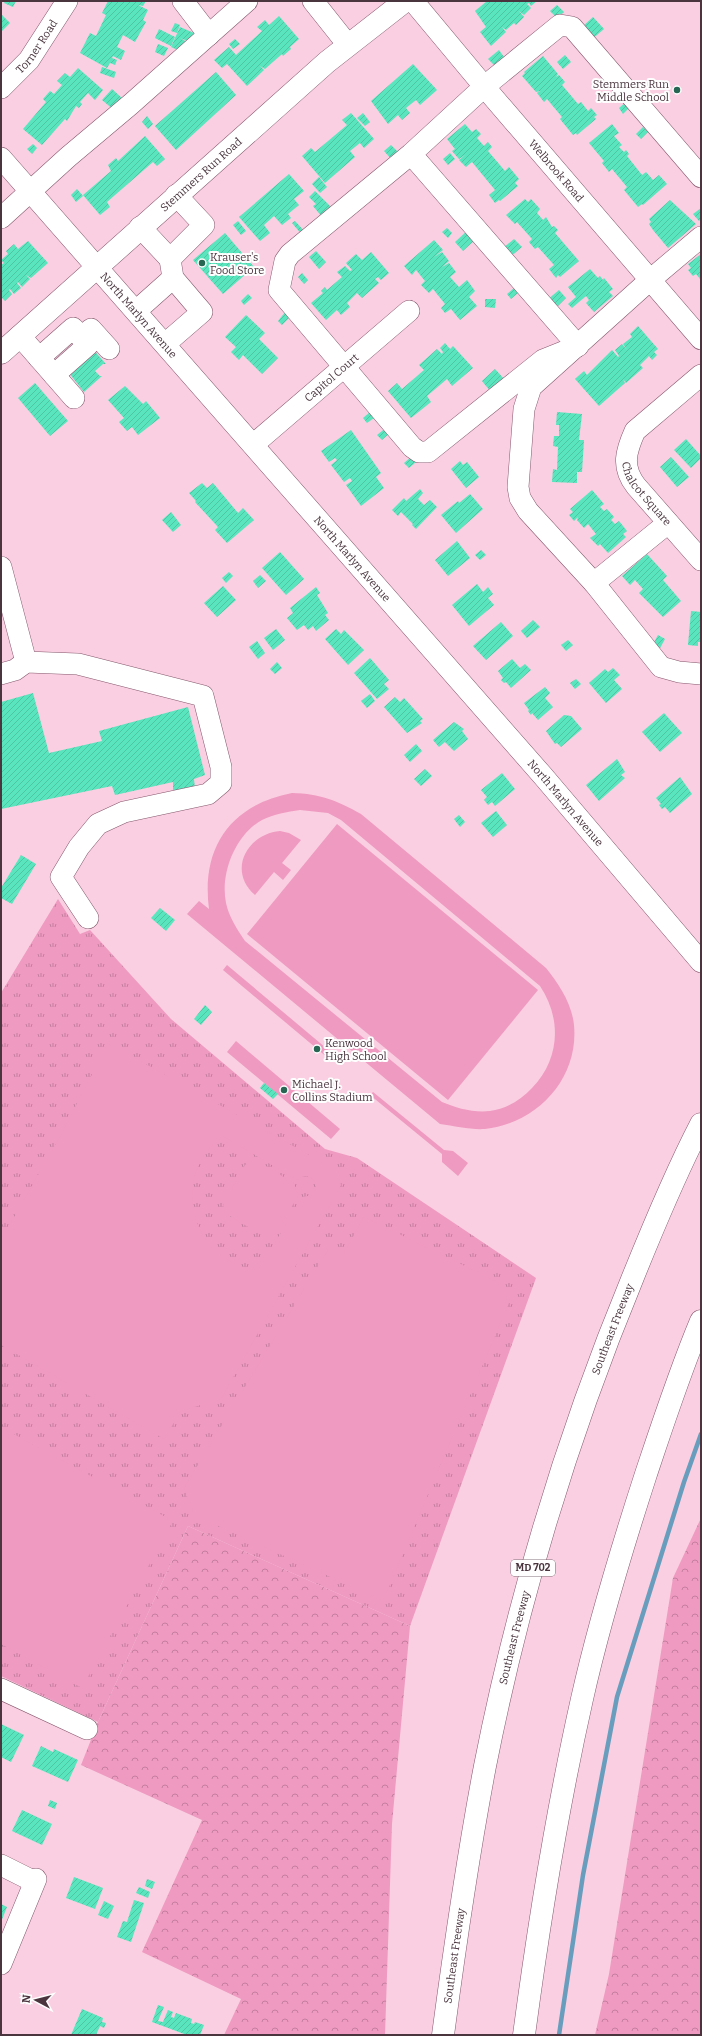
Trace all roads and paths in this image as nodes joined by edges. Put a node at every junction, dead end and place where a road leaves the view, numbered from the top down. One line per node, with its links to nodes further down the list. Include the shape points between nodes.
1 (67, 1): 10 (street, Torner Road, via 29,60)
2 (183, 1): 7 (street)
3 (247, 1): 7 (street)
4 (313, 1): 8 (street)
5 (405, 1): 8 (main road, Stemmers Run Road)
6 (414, 1): 9 (street, Welbrook Road)
7 (209, 35): 14 (street)
8 (348, 45): 15 (main road, Stemmers Run Road)
9 (485, 86): 11 (street); 13 (street, via 560,25 572,27); 21 (street, Welbrook Road)
10 (1, 88)
11 (411, 154): 28 (street); 32 (street, via 290,254 285,261 279,290)
12 (1, 158): 14 (street, North Marlyn Avenue)
13 (701, 176)
14 (30, 191): 16 (street); 19 (street, North Marlyn Avenue)
15 (176, 195): 17 (main road, Stemmers Run Road); 20 (street, via 204,225)
16 (1, 218)
17 (140, 227): 19 (main road, Stemmers Run Road); 20 (street)
18 (701, 237): 21 (street)
19 (96, 266): 22 (street, North Marlyn Avenue); 24 (main road, Stemmers Run Road)
20 (171, 268): 22 (street); 27 (street, via 202,312)
21 (650, 280): 26 (street, Welbrook Road); 28 (street)
22 (136, 311): 27 (street, North Marlyn Avenue)
23 (410, 311): 32 (street, Capitol Court)
24 (20, 336): 30 (main road, Stemmers Run Road); 31 (street)
25 (81, 337): 29 (street, via 91,329); 31 (street, via 73,328); 33 (street, via 88,345)
26 (701, 339)
27 (165, 344): 36 (street, North Marlyn Avenue)
28 (578, 346): 32 (street, via 543,360 428,452 419,452 412,447); 40 (street, via 532,387 524,409 518,486 520,498 528,511)
29 (109, 348)
30 (1, 352)
31 (39, 358): 33 (street)
32 (345, 366): 36 (street, Capitol Court)
33 (54, 375): 35 (street)
34 (701, 375): 37 (street, Chalcot Square, via 635,431 630,444 626,466 628,477)
35 (74, 398)
36 (254, 444): 46 (street, North Marlyn Avenue, via 544,776)
37 (668, 523): 38 (street, Chalcot Square); 40 (street)
38 (701, 560)
39 (1, 567): 41 (street)
40 (594, 583): 44 (street, via 661,667)
41 (9, 626): 42 (street)
42 (26, 662): 43 (street, via 16,670); 45 (street, via 78,664 203,696 221,767 220,783 208,794 124,812 98,824 79,847 61,877)
43 (1, 674)
44 (701, 674)
45 (88, 918)
46 (698, 958)
47 (701, 1124): 53 (main road, Southeast Freeway / MD 702, via 655,1222 615,1318 583,1407 526,1592 484,1772 465,1875)
48 (701, 1321): 54 (main road, via 632,1518 604,1611 582,1698 546,1887)
49 (1, 1689): 50 (street)
50 (87, 1729)
51 (1, 1865): 52 (street, via 33,1879)
52 (1, 1964)
53 (443, 2035)
54 (524, 2035)

